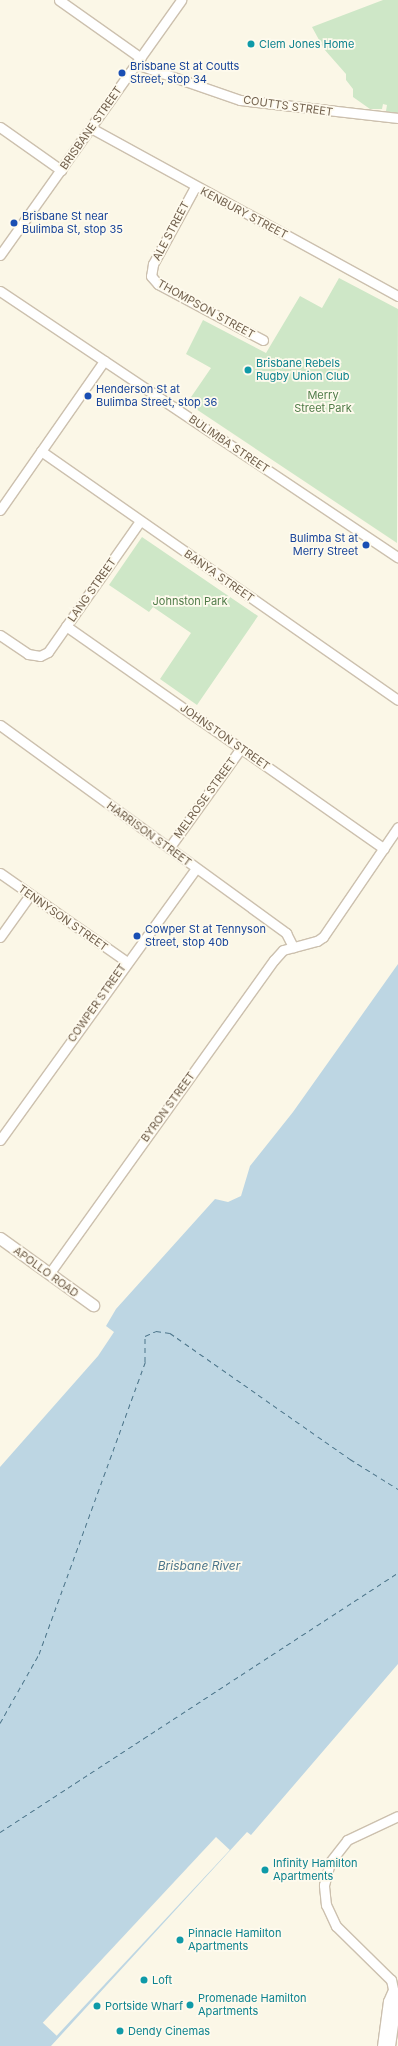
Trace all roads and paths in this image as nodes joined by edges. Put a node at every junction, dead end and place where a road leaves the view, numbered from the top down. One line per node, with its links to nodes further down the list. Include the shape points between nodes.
1 (59, 0): 3 (street, COUTTS STREET)
2 (181, 0): 3 (street, BRISBANE STREET)
3 (138, 61): 4 (street, COUTTS STREET, via 240,100); 6 (street, BRISBANE STREET)
4 (398, 118)
5 (0, 127): 7 (street)
6 (91, 128): 7 (street, BRISBANE STREET); 8 (street, KENBURY STREET)
7 (61, 170): 9 (street, BRISBANE STREET)
8 (194, 187): 10 (street, ALE STREET, via 153,264); 12 (street, KENBURY STREET)
9 (0, 255)
10 (151, 276): 13 (street, THOMPSON STREET, via 158,284)
11 (0, 291): 14 (street, BULIMBA STREET)
12 (398, 296)
13 (263, 340)
14 (104, 361): 15 (street); 18 (street, BULIMBA STREET)
15 (41, 451): 16 (street); 17 (street, BANYA STREET)
16 (0, 510)
17 (140, 521): 19 (street, LANG STREET); 21 (street, BANYA STREET)
18 (398, 557)
19 (66, 626): 20 (street, LANG STREET, via 48,652 40,656 28,654); 23 (street, JOHNSTON STREET)
20 (0, 635)
21 (398, 700)
22 (0, 725): 25 (street, HARRISON STREET)
23 (241, 748): 25 (street, MELROSE STREET); 26 (street, JOHNSTON STREET)
24 (398, 827): 26 (street, BYRON STREET)
25 (169, 848): 27 (street, HARRISON STREET)
26 (384, 849): 31 (street, BYRON STREET, via 323,937)
27 (196, 868): 31 (street, HARRISON STREET, via 286,933); 32 (street, COWPER STREET)
28 (0, 873): 29 (street, TENNYSON STREET)
29 (30, 895): 30 (street); 32 (street, TENNYSON STREET)
30 (0, 937)
31 (293, 947): 35 (street, BYRON STREET, via 283,950 274,960)
32 (127, 962): 33 (street, COWPER STREET)
33 (0, 1140)
34 (0, 1238): 35 (street, APOLLO ROAD)
35 (49, 1274): 36 (street, APOLLO ROAD)
36 (93, 1305)
37 (398, 1816): 38 (street, via 357,1833 335,1853 324,1885 329,1914 345,1936 388,1975 396,2003)
38 (390, 2045)

